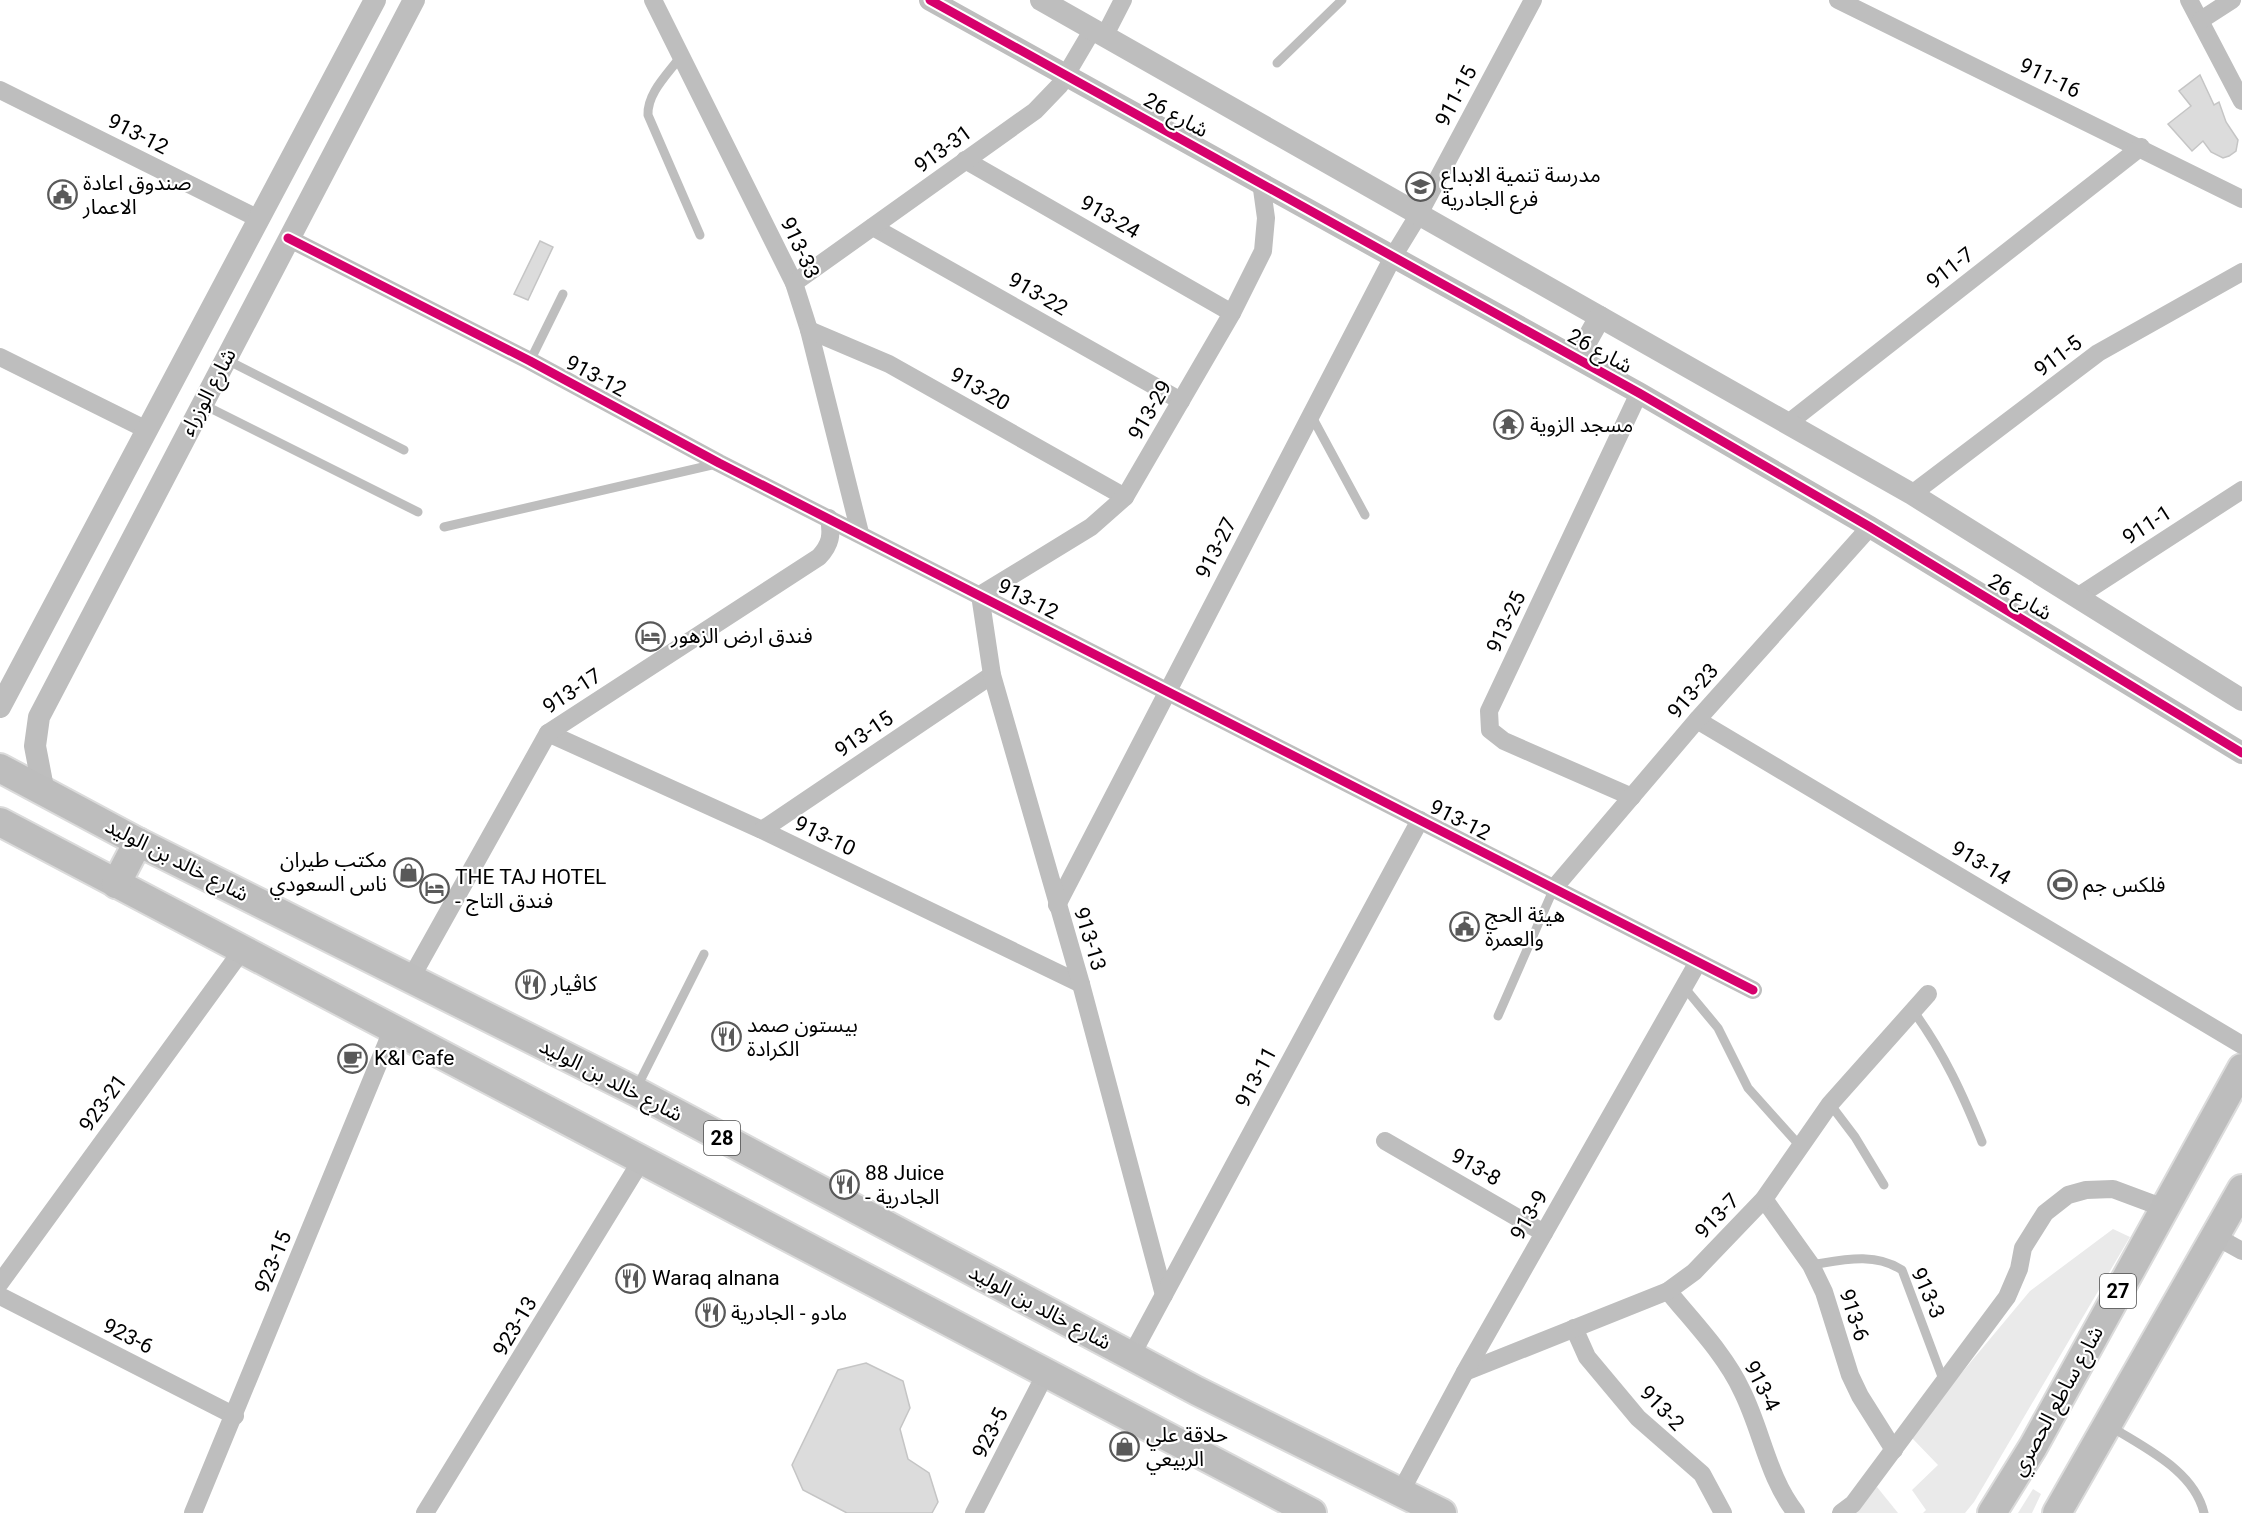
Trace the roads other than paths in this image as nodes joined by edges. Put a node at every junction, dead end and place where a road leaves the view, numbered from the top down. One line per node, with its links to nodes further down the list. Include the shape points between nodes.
1 (375, 0): 24 (street, شارع الوزراء)
2 (414, 0): 27 (street, شارع الوزراء)
3 (653, 0): 14 (street, 913-33)
4 (930, 0): 16 (street, شارع 26)
5 (1041, 0): 13 (street, شارع 26)
6 (1123, 0): 13 (street, 913-31)
7 (1342, 0): 15 (lane)
8 (1533, 0): 23 (street, 911-15)
9 (1838, 0): 19 (street, 911-16)
10 (2188, 0): 12 (street)
11 (2232, 0): 12 (street)
12 (2201, 20): 18 (street)
13 (1099, 32): 16 (street, 913-31); 23 (street, شارع 26)
14 (681, 56): 26 (lane, via 651,96 648,115); 30 (street, 913-33)
15 (1277, 63)
16 (1066, 75): 20 (street, 913-31, via 1035,111); 21 (street, شارع 26)
17 (0, 90): 24 (street, 913-12)
18 (2242, 100)
19 (2141, 147): 22 (street, 911-16); 44 (street, 911-7)
20 (965, 160): 25 (street, 913-31); 32 (street, 913-24)
21 (1261, 182): 28 (street, شارع 26); 32 (street, 913-29, via 1266,218 1263,251)
22 (2242, 199)
23 (1419, 214): 28 (street, 913-27); 33 (street, شارع 26)
24 (257, 218): 39 (street, شارع الوزراء)
25 (873, 227): 30 (street, 913-31); 41 (street, 913-22)
26 (700, 236)
27 (288, 238): 37 (street, شارع الوزراء); 38 (street, 913-12)
28 (1394, 255): 36 (street, شارع 26); 43 (street, 913-27)
29 (2242, 272): 49 (street, 911-5, via 2098,353)
30 (794, 283): 34 (street, 913-33)
31 (563, 294): 38 (lane)
32 (1232, 313): 41 (street, 913-29)
33 (1600, 317): 36 (street); 44 (street, شارع 26)
34 (808, 330): 50 (street, 913-20, via 889,364); 56 (street, 913-33)
35 (0, 357): 45 (street)
36 (1577, 358): 40 (street, شارع 26)
37 (225, 359): 42 (street, شارع الوزراء); 46 (lane)
38 (530, 361): 47 (street, 913-12)
39 (170, 384): 42 (street); 45 (street, شارع الوزراء)
40 (1639, 393): 55 (street, شارع 26); 68 (street, 913-25, via 1488,711 1490,730 1504,741)
41 (1181, 401): 50 (street, 913-29)
42 (202, 404): 51 (lane); 67 (street, شارع الوزراء, via 39,717 35,746)
43 (1311, 415): 52 (lane); 60 (street, 913-27)
44 (1787, 424): 49 (street, شارع 26)
45 (147, 430): 62 (street, شارع الوزراء)
46 (404, 450)
47 (719, 463): 53 (street, 913-12); 54 (lane)
48 (2242, 490): 58 (street, 911-1)
49 (1912, 494): 58 (street, شارع 26)
50 (1125, 497): 57 (street, 913-29, via 1091,527)
51 (418, 512)
52 (1365, 515)
53 (829, 518): 56 (street, 913-12); 64 (street, 913-17, via 829,546 819,557)
54 (444, 527)
55 (1870, 528): 63 (street, 913-23); 65 (street, شارع 26)
56 (860, 533): 57 (street, 913-12)
57 (980, 595): 59 (street, 913-13); 60 (street, 913-12)
58 (2077, 597): 61 (street, شارع 26)
59 (992, 675): 71 (street, 913-15); 75 (street, 913-13)
60 (1168, 691): 69 (street, 913-12); 75 (street, 913-27)
61 (2242, 700)
62 (0, 707)
63 (1697, 720): 68 (street, 913-23); 87 (street, 913-14)
64 (548, 733): 71 (street, 913-10); 79 (street, 913-17)
65 (2242, 753)
66 (0, 768): 67 (main road, شارع خالد بن الوليد / 28)
67 (44, 793): 72 (main road, شارع خالد بن الوليد / 28)
68 (1632, 797): 74 (street, 913-23)
69 (1420, 820): 74 (street, 913-12); 105 (street, 913-11)
70 (0, 822): 73 (main road)
71 (762, 830): 80 (street, 913-10)
72 (138, 842): 73 (main road); 79 (main road, شارع خالد بن الوليد / 28)
73 (116, 884): 76 (main road)
74 (1554, 888): 78 (street, 913-12); 85 (lane)
75 (1057, 904): 80 (street, 913-13)
76 (243, 949): 86 (main road); 103 (street, 923-21)
77 (704, 954): 89 (lane)
78 (1698, 962): 81 (street, 913-9); 82 (street, 913-12)
79 (411, 978): 89 (main road, شارع خالد بن الوليد / 28)
80 (1081, 984): 105 (street, 913-13)
81 (1684, 987): 93 (lane, via 1718,1028 1748,1088); 99 (street, 913-9)
82 (1753, 990)
83 (1928, 994): 84 (street, 913-7)
84 (1914, 1012): 90 (street, 913-7); 92 (lane, via 1959,1084)
85 (1498, 1016)
86 (393, 1028): 94 (main road); 112 (street, 923-15)
87 (2242, 1045)
88 (2242, 1068): 98 (main road, شارع ساطع الحصري / 27)
89 (635, 1091): 108 (main road, شارع خالد بن الوليد / 28)
90 (1830, 1104): 93 (street, 913-7); 95 (lane, via 1856,1137)
91 (1385, 1141): 99 (street, 913-8)
92 (1982, 1142)
93 (1800, 1146): 97 (street, 913-7)
94 (641, 1161): 110 (main road); 117 (street, 923-13)
95 (1884, 1185)
96 (2242, 1189): 100 (main road)
97 (1764, 1199): 102 (street, 913-6); 104 (street, 913-7, via 1694,1272)
98 (2164, 1208): 111 (street, via 2113,1189 2086,1190 2068,1195 2045,1213 2023,1248 2007,1297); 124 (main road, شارع ساطع الحصري / 27, via 2033,1447)
99 (1544, 1233): 109 (street, 913-9)
100 (2215, 1236): 101 (street); 113 (main road)
101 (2242, 1251)
102 (1811, 1265): 111 (lane, 913-3, via 1853,1258 1888,1262 1902,1270); 114 (street, 913-6, via 1824,1292 1850,1375)
103 (0, 1283)
104 (1668, 1291): 107 (street, 913-7); 122 (street, 913-4, via 1732,1371 1761,1432 1771,1469)
105 (1164, 1295): 108 (street, 913-11)
106 (0, 1296): 112 (street, 923-6)
107 (1574, 1328): 109 (street, 913-7); 121 (street, 913-2, via 1587,1357 1638,1418 1702,1474)
108 (1131, 1356): 115 (main road, شارع خالد بن الوليد / 28)
109 (1465, 1372): 115 (street, 913-9)
110 (1046, 1373): 118 (street, 923-5); 119 (main road)
111 (1944, 1382): 114 (street)
112 (235, 1416): 116 (street, 923-15)
113 (2108, 1424): 125 (main road); 126 (lane, via 2175,1468 2192,1487)
114 (1894, 1450): 123 (street, via 1853,1504)
115 (1401, 1491): 120 (main road, شارع خالد بن الوليد / 28)
116 (193, 1513)
117 (425, 1513)
118 (974, 1513)
119 (1312, 1513)
120 (1442, 1513)
121 (1723, 1513)
122 (1796, 1513)
123 (1841, 1513)
124 (1992, 1513)
125 (2057, 1513)
126 (2204, 1513)

